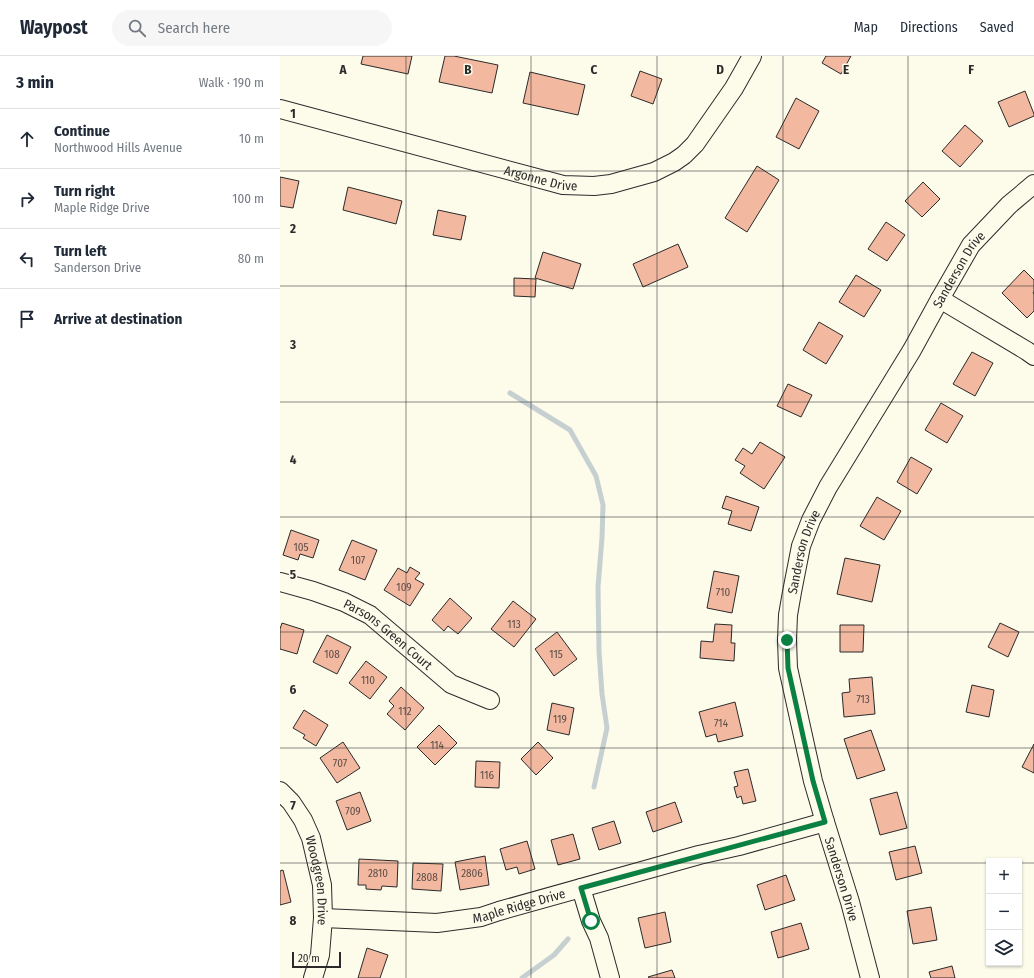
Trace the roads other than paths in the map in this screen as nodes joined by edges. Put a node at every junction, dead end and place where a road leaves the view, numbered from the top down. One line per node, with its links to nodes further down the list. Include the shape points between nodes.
1 (752, 56): 2 (street, Argonne Drive, via 730,94 695,144 684,154 654,172 594,186 563,185)
2 (280, 109)
3 (1034, 184): 4 (street, Sanderson Drive, via 1009,205 971,245)
4 (940, 299): 5 (street); 9 (street, Sanderson Drive, via 912,350 828,487 801,546 788,615 788,668 813,781)
5 (1034, 356)
6 (280, 582): 7 (street, Parsons Green Court, via 344,602 370,615 451,684)
7 (490, 700)
8 (280, 791): 11 (street, Woodgreen Drive, via 303,820 311,838 322,885)
9 (825, 822): 10 (street, Maple Ridge Drive); 14 (street, Sanderson Drive)
10 (581, 888): 11 (street, Maple Ridge Drive, via 481,917 437,923); 13 (street)
11 (323, 918): 12 (street, Woodgreen Drive, via 320,955)
12 (313, 978)
13 (610, 978)
14 (870, 978)

